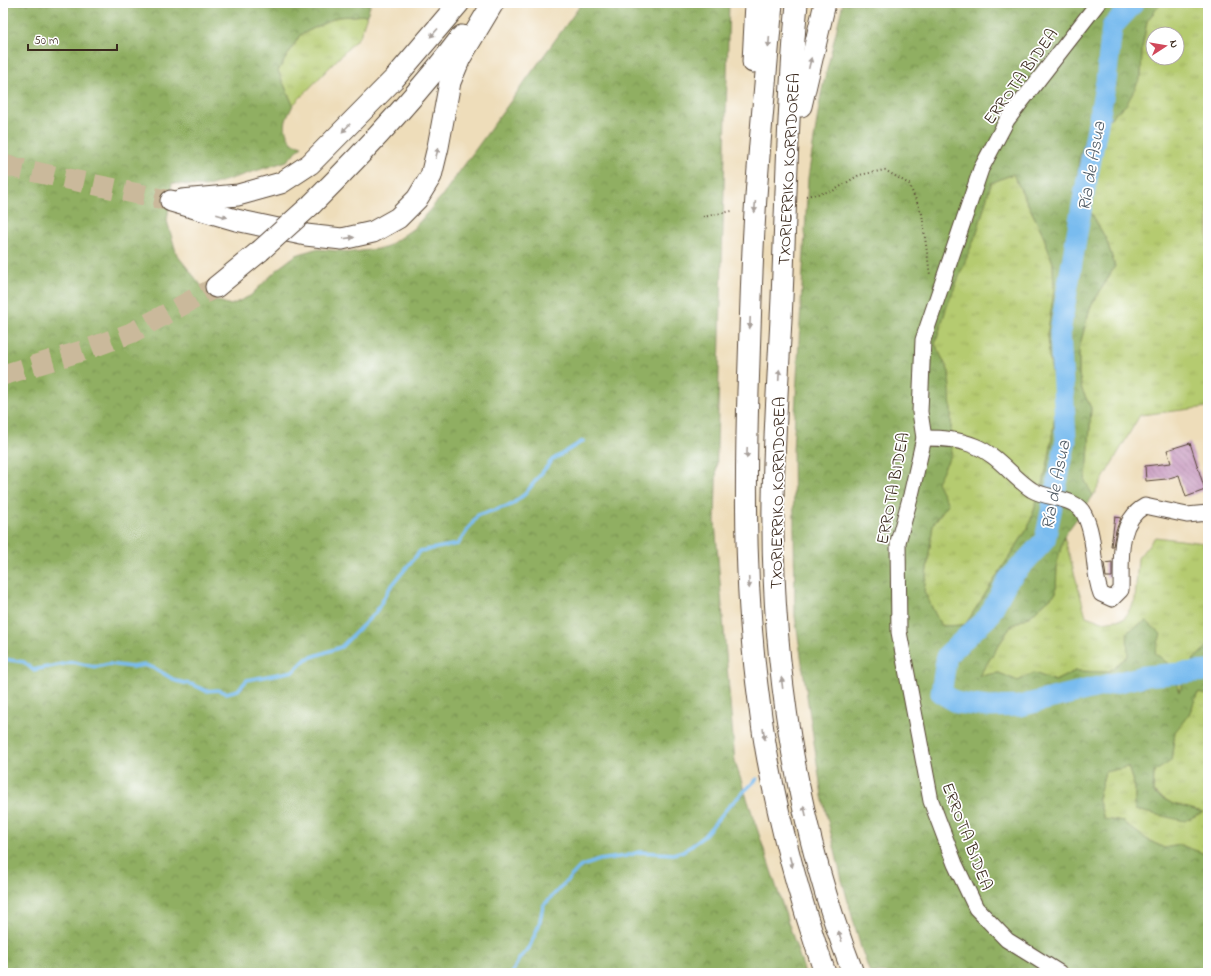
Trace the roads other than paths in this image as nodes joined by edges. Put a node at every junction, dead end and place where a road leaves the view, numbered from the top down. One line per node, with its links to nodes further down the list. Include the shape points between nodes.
1 (459, 3): 4 (highway, one-way to 4, via 394,79 310,164 281,184 238,194 171,201 244,222 306,235 342,239 373,232 398,218 416,199 431,176 450,82 460,58)
2 (478, 3): 10 (highway)
3 (487, 3): 10 (highway)
4 (494, 3)
5 (756, 3): 12 (highway, via 753,70)
6 (772, 3): 12 (highway, TXORIERRIKO KORRIDOREA, one-way to 12)
7 (797, 3): 11 (highway, TXORIERRIKO KORRIDOREA)
8 (825, 3): 11 (highway, one-way to 8, via 799,114)
9 (1098, 3): 14 (street, ERROTA BIDEA, via 1007,120 981,169 923,340 920,412)
10 (461, 38): 13 (highway, bridge, via 357,159 312,204)
11 (789, 141): 17 (highway, TXORIERRIKO KORRIDOREA, one-way to 11, via 824,885 800,791 784,699 776,610 773,500)
12 (758, 168): 16 (highway, TXORIERRIKO KORRIDOREA, one-way to 16, via 751,284 746,472 750,612 759,703 775,796 799,893)
13 (216, 287)
14 (924, 438): 15 (street, via 951,438 976,446 1000,461 1033,491 1071,503 1084,512 1091,530 1096,582 1101,594 1112,599 1121,590 1122,537 1135,511 1145,506 1187,515); 18 (street, ERROTA BIDEA, via 898,542 899,632 931,801 955,864 976,908 1007,940)
15 (1208, 513)
16 (826, 973)
17 (853, 973)
18 (1060, 973)

